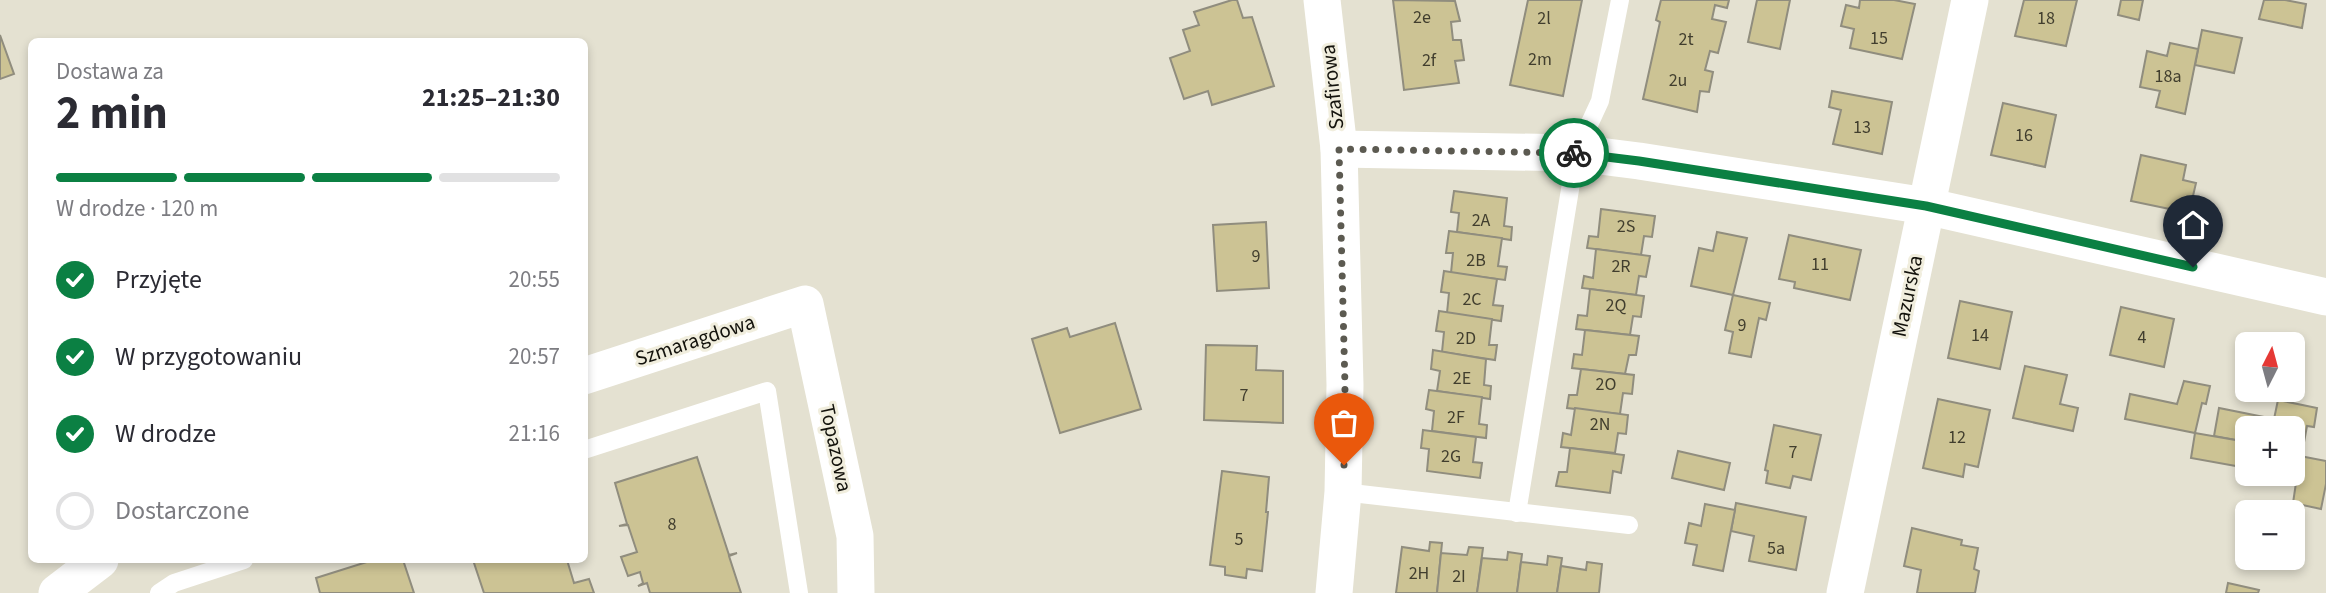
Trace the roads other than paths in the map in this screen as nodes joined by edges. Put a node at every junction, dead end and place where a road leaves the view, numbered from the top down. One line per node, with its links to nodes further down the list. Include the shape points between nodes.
1 (1322, 0): 4 (street, Szafirowa)
2 (1620, 0): 5 (lane, via 1600,101)
3 (1970, 0): 6 (street, Mazurska)
4 (1339, 149): 5 (street); 11 (street, Szafirowa)
5 (1576, 153): 6 (street); 12 (lane)
6 (1926, 206): 7 (street); 21 (street, Mazurska)
7 (2326, 297)
8 (805, 304): 9 (street, Szmaragdowa); 19 (street, Topazowa, via 855,536)
9 (588, 375)
10 (588, 449): 18 (lane, via 767,391)
11 (1343, 492): 12 (lane); 20 (street, Szafirowa)
12 (1517, 513): 13 (lane)
13 (1629, 526)
14 (96, 563): 16 (street)
15 (235, 563): 17 (lane, via 174,583)
16 (57, 593)
17 (159, 593)
18 (799, 593)
19 (856, 593)
20 (1334, 593)
21 (1845, 593)

